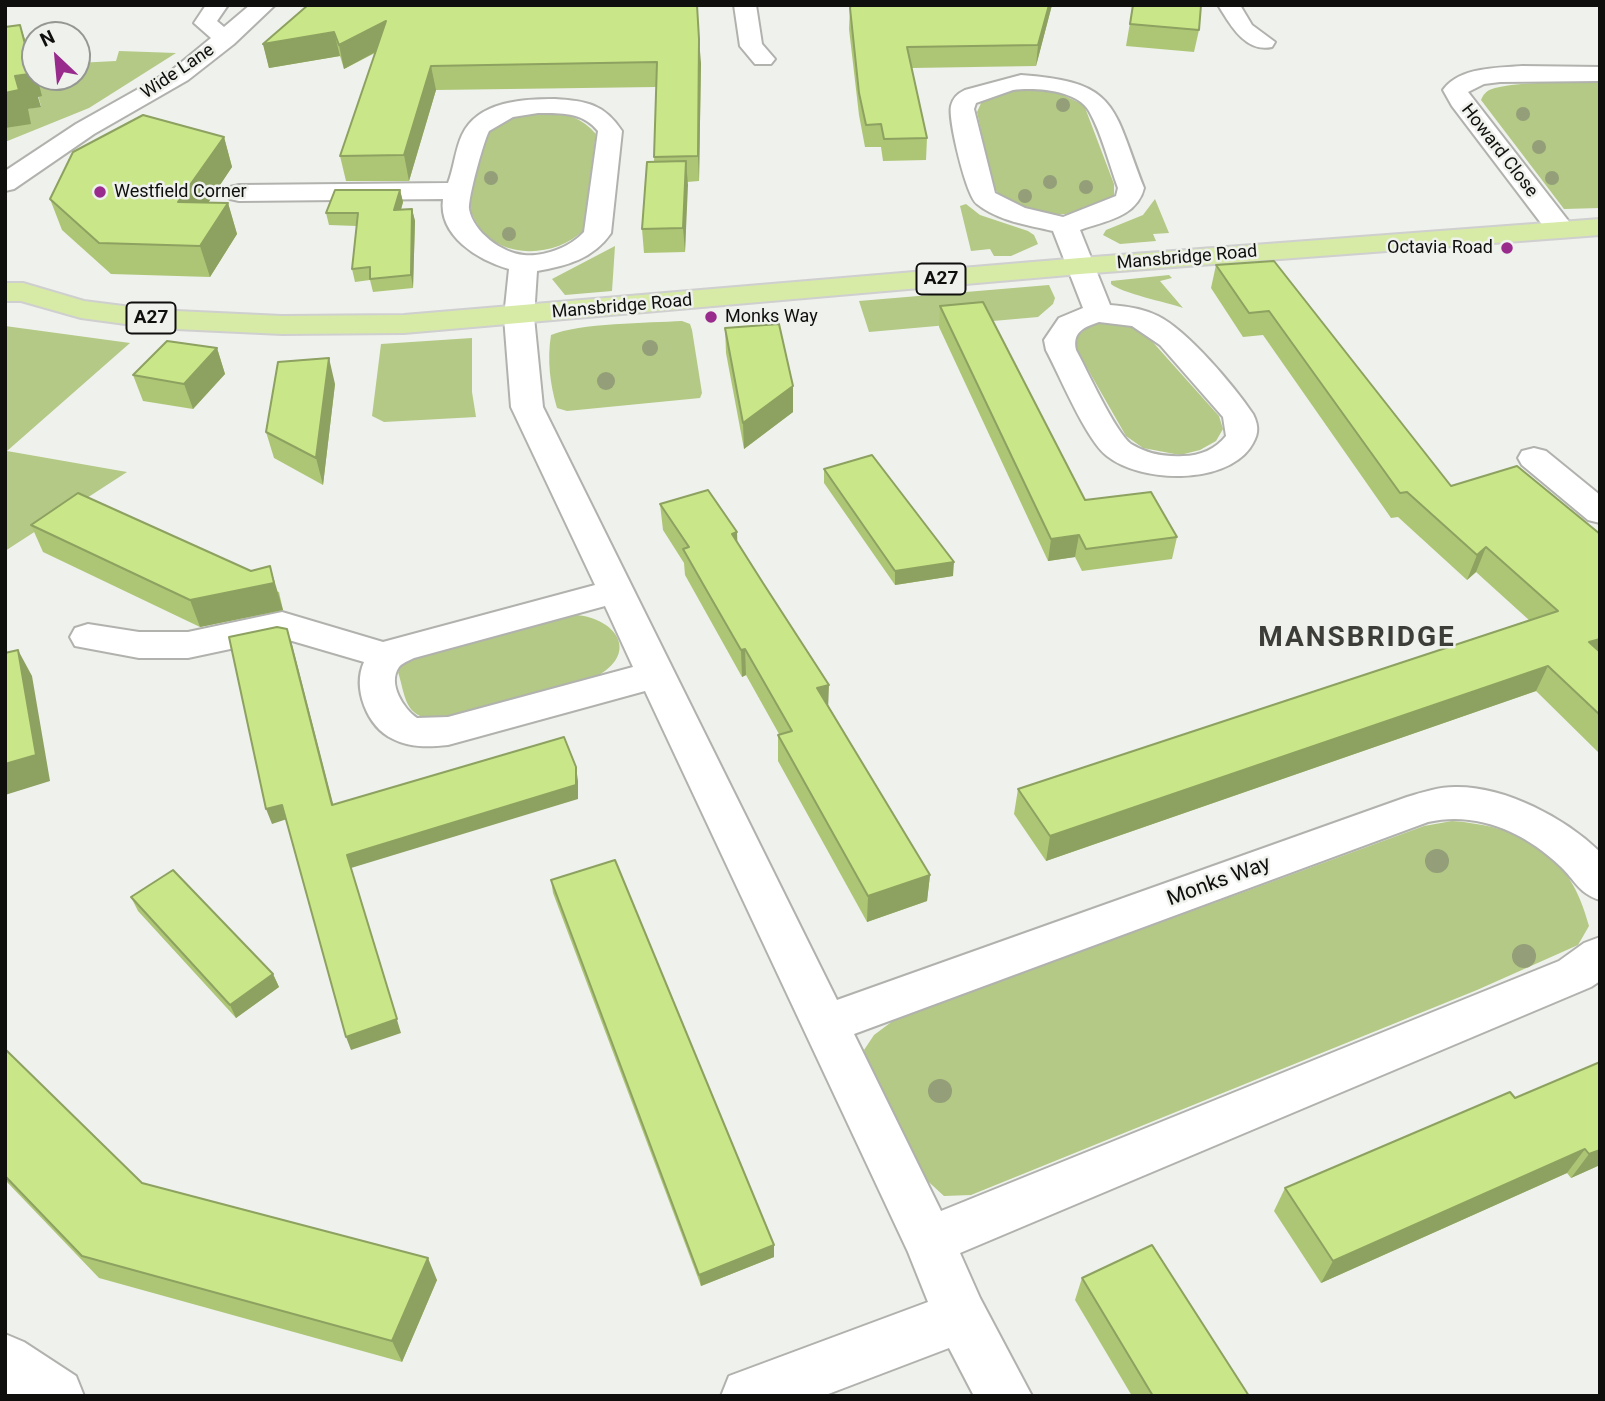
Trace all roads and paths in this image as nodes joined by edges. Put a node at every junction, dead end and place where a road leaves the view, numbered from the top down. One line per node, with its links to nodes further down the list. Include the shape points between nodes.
1 (217, 5): 5 (street, via 205,23)
2 (264, 5): 5 (street, Wide Lane)
3 (744, 5): 7 (street, via 751,46)
4 (1229, 5): 6 (street, via 1244,29)
5 (226, 39): 9 (street, Wide Lane, via 180,75)
6 (1264, 42)
7 (763, 59)
8 (1600, 74): 16 (street, Howard Close, via 1479,77 1455,90)
9 (85, 129): 10 (street, Wide Lane); 11 (street, Wide Lane)
10 (5, 158)
11 (5, 183)
12 (460, 191): 13 (street); 17 (street, via 456,208 466,231 482,248 503,260); 17 (street, via 475,133 493,117 522,108 564,107 595,114 605,123 610,131 593,240 546,262)
13 (239, 193)
14 (1065, 226): 14 (street, via 1016,214 985,198 962,109 967,99 994,86 1021,82 1066,87 1100,107 1131,188 1128,200); 18 (street)
15 (1600, 227): 16 (main road, Mansbridge Road / A27)
16 (1560, 229): 18 (main road, Mansbridge Road / A27)
17 (523, 264): 21 (street)
18 (1080, 266): 20 (street); 21 (main road, Mansbridge Road / A27)
19 (11, 285): 21 (main road, Mansbridge Road / A27, via 80,309 155,319 404,324)
20 (1099, 313): 20 (street, via 1076,320 1059,340 1119,450 1153,464 1180,467 1230,452 1242,436 1237,414 1170,339 1147,321)
21 (519, 317): 24 (street, via 527,407)
22 (1534, 458): 23 (street)
23 (1593, 499)
24 (614, 592): 26 (street, via 431,638); 27 (street)
25 (88, 637): 26 (street, via 139,645 188,645 282,625)
26 (388, 656): 27 (street, via 378,679 382,699 392,720 419,733 447,731)
27 (654, 675): 30 (street)
28 (1600, 883): 30 (street, Monks Way, via 1580,858 1539,828 1463,803 1422,808)
29 (1600, 956): 31 (street, via 1575,974)
30 (824, 1026): 31 (street)
31 (929, 1241): 32 (street)
32 (961, 1317): 35 (street); 36 (street)
33 (5, 1361): 34 (street)
34 (56, 1396)
35 (749, 1396)
36 (1004, 1396)

